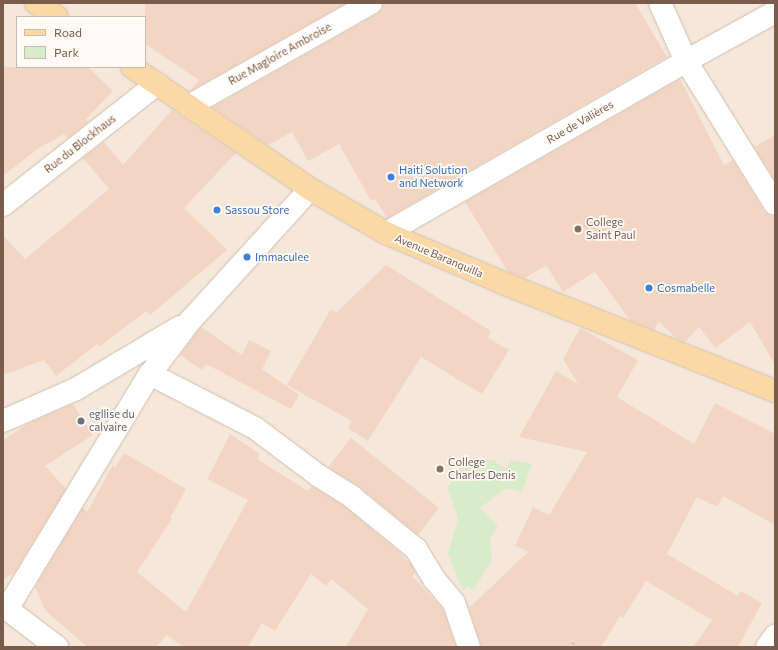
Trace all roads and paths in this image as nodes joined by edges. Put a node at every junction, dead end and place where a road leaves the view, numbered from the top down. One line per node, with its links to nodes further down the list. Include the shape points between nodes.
1 (36, 3): 5 (main road)
2 (371, 3): 9 (street, Rue Magloire Ambroise)
3 (660, 3): 6 (street)
4 (775, 12): 6 (street, Rue de Valières)
5 (56, 16)
6 (686, 61): 11 (street); 13 (street, Rue de Valières)
7 (133, 68): 8 (main road, Avenue Baranquilla)
8 (157, 84): 9 (main road, Avenue Baranquilla); 12 (street, Rue du Blockhaus)
9 (189, 106): 10 (main road, Avenue Baranquilla)
10 (310, 189): 13 (main road, Avenue Baranquilla); 14 (street)
11 (775, 204)
12 (3, 205)
13 (386, 233): 16 (main road, Avenue Baranquilla, via 503,283)
14 (190, 321): 15 (street); 17 (street, via 76,389)
15 (150, 374): 18 (street); 22 (street, via 255,428 319,476 352,497 416,549 434,579 454,603)
16 (775, 391)
17 (3, 421)
18 (5, 609): 21 (street)
19 (775, 636): 24 (street)
20 (574, 641): 23 (path)
21 (57, 647)
22 (469, 647)
23 (571, 647)
24 (767, 647)

